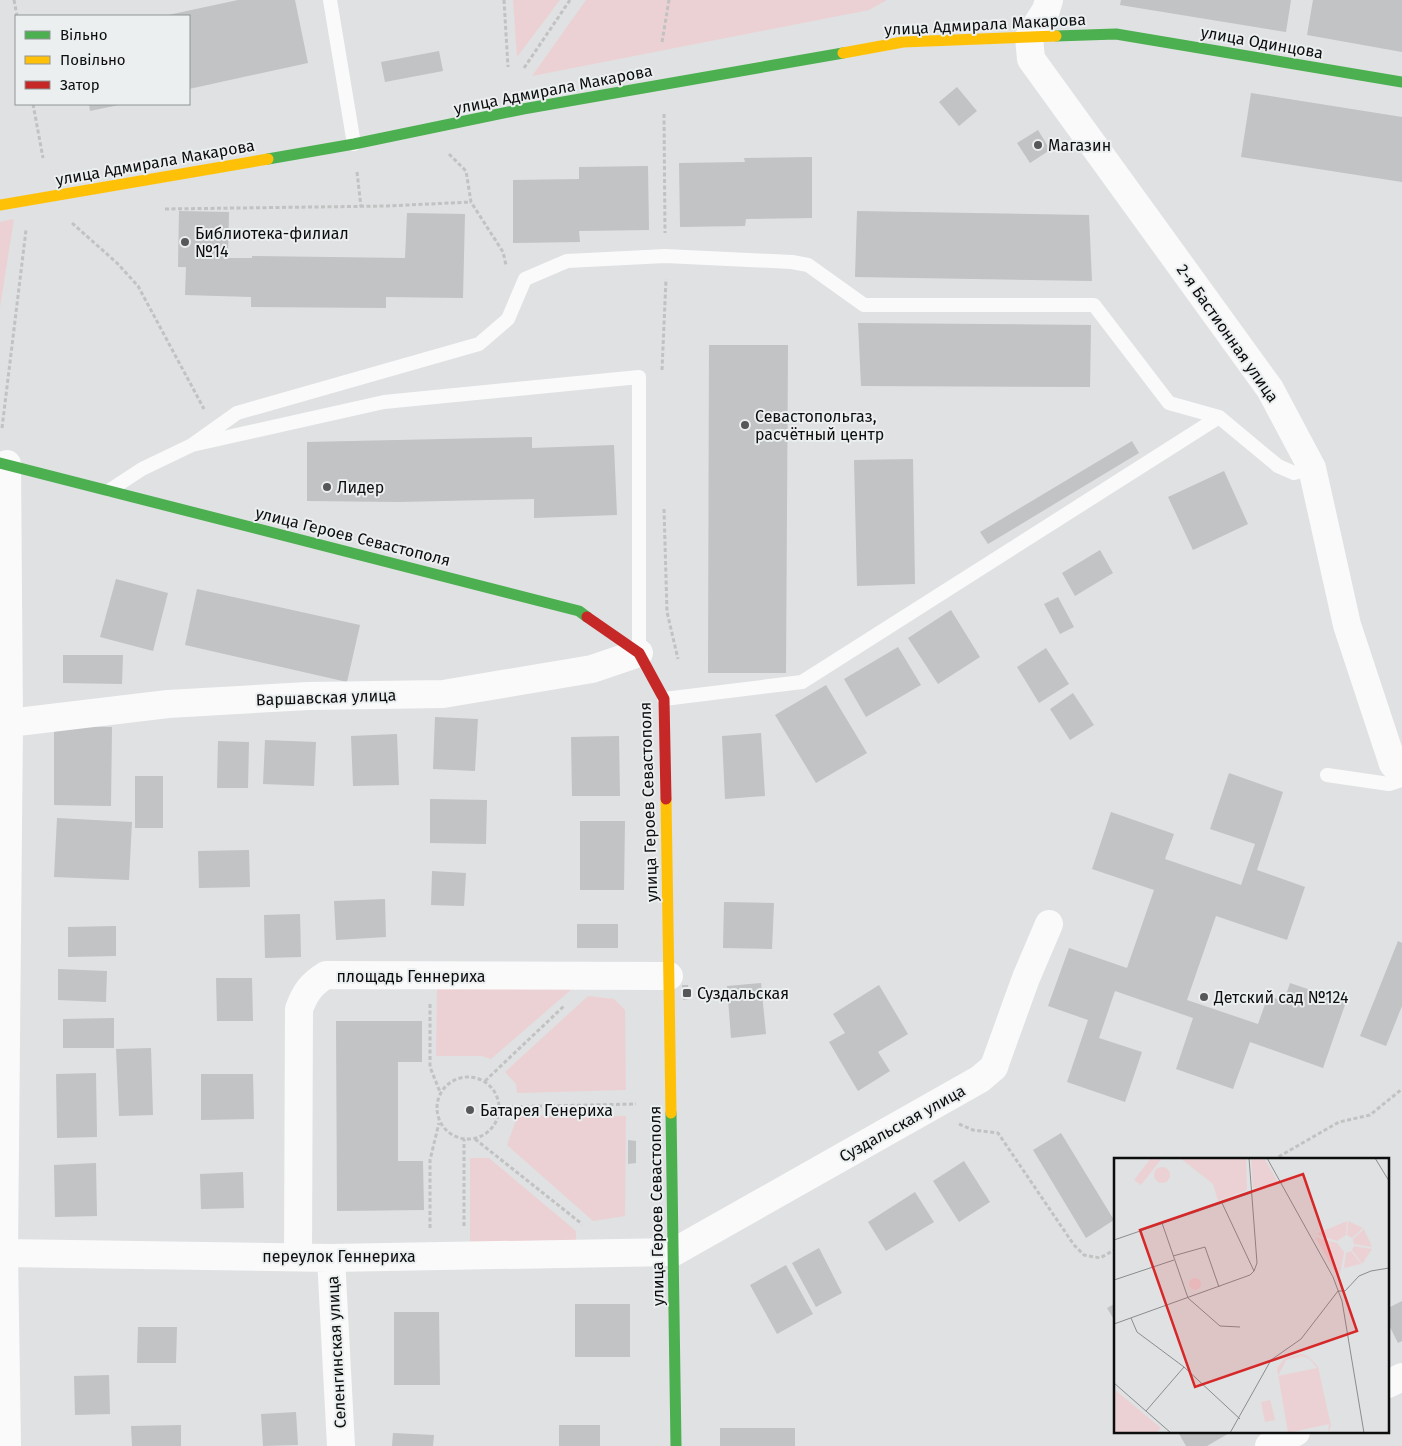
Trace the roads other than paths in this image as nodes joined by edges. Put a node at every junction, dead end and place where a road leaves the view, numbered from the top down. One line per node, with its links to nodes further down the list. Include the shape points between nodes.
1 (330, 0): 6 (lane)
2 (1049, 0): 4 (street)
3 (1116, 34): 4 (main road, улица Адмирала Макарова); 5 (main road, улица Одинцова)
4 (1029, 37): 6 (main road, улица Адмирала Макарова, via 903,42 523,109); 11 (street, 2-я Бастионная улица, via 1031,58 1270,388)
5 (1402, 82)
6 (354, 144): 7 (main road, улица Адмирала Макарова)
7 (0, 205)
8 (1219, 417): 9 (lane, via 1169,403 1094,305 864,305 808,265 665,256 567,261 525,279 508,319 479,344 237,413); 11 (lane, via 1278,466 1294,473); 14 (lane, via 802,682)
9 (192, 445): 12 (lane, via 142,469); 13 (lane, via 384,402 639,376)
10 (3, 463): 12 (main road, улица Героев Севастополя); 15 (street)
11 (1312, 468): 16 (street, 2-я Бастионная улица, via 1347,625 1393,764)
12 (110, 491): 13 (main road, улица Героев Севастополя, via 579,611)
13 (639, 653): 14 (main road, улица Героев Севастополя); 15 (street, Варшавская улица, via 592,669 443,694 308,696 168,704)
14 (664, 699): 21 (main road, улица Героев Севастополя)
15 (9, 723): 20 (street)
16 (1402, 773)
17 (1326, 775): 18 (lane, via 1389,784)
18 (1402, 780)
19 (1049, 924): 22 (street, Суздальская улица, via 994,1067 980,1079)
20 (3, 944): 23 (street)
21 (669, 976): 22 (main road, улица Героев Севастополя); 24 (street, площадь Геннериха, via 326,975 314,983 304,995 299,1009)
22 (674, 1252): 25 (street, переулок Геннериха); 32 (main road, улица Героев Севастополя)
23 (4, 1253): 24 (street, переулок Геннериха); 26 (street)
24 (298, 1257): 25 (street, переулок Геннериха)
25 (331, 1258): 31 (street, Селенгинская улица)
26 (3, 1337): 30 (street)
27 (1402, 1377): 28 (street)
28 (1390, 1383)
29 (1292, 1434): 33 (street)
30 (7, 1446)
31 (341, 1446)
32 (676, 1446)
33 (1269, 1446)

